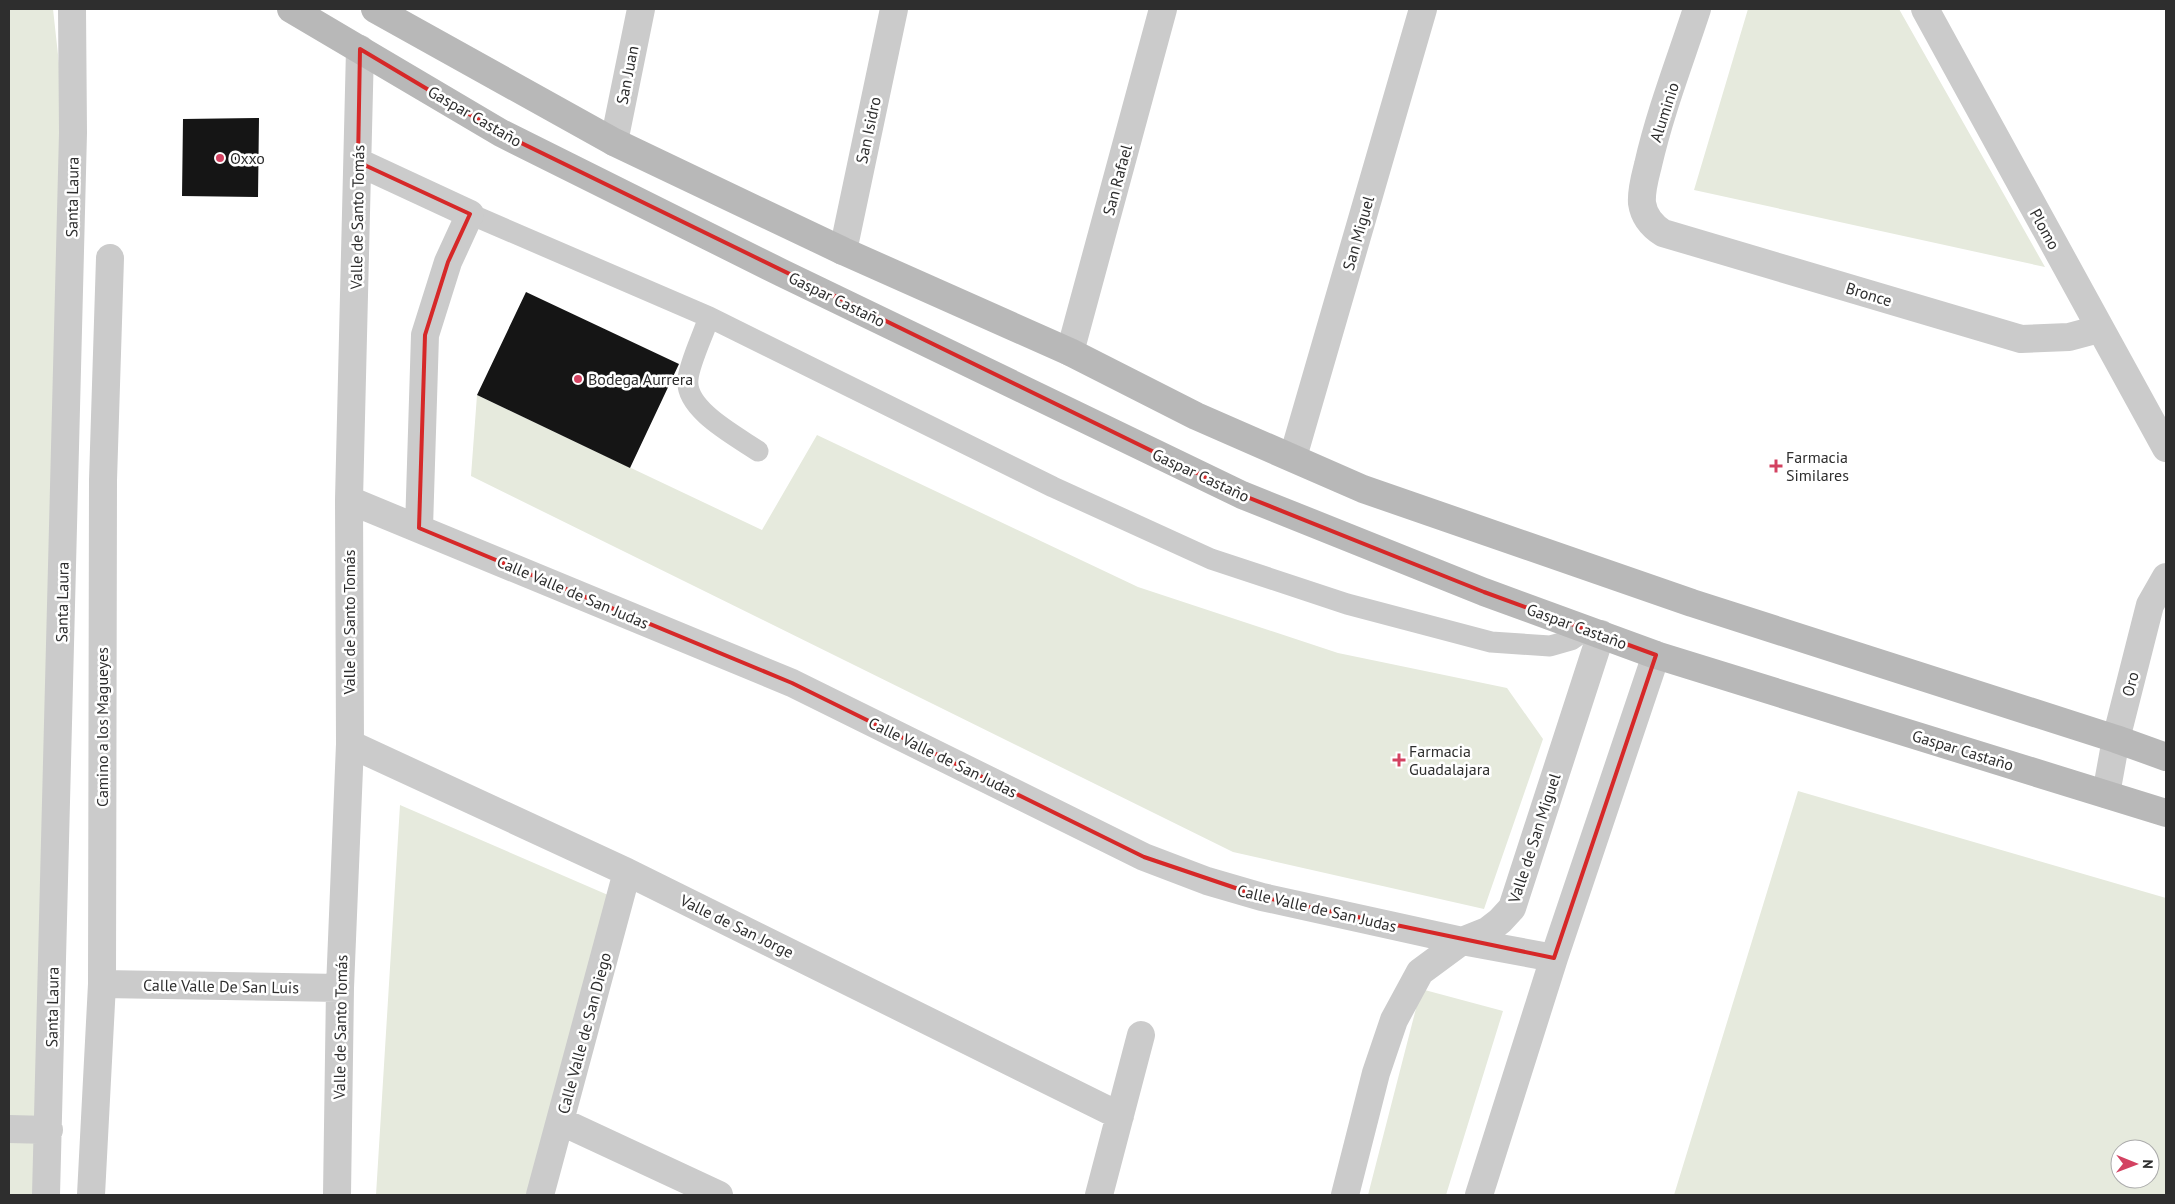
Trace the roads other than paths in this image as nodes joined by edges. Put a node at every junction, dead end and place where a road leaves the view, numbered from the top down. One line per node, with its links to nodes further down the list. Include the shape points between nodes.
1 (72, 9): 42 (street, Santa Laura, via 73,153)
2 (291, 9): 10 (main road, Gaspar Castaño)
3 (375, 9): 11 (main road)
4 (641, 9): 11 (street, San Juan)
5 (894, 9): 15 (street, San Isidro)
6 (1164, 9): 19 (street, San Rafael)
7 (1423, 9): 22 (street, San Miguel)
8 (1697, 9): 14 (street, Aluminio, via 1652,147 1642,204)
9 (1925, 9): 18 (street, Plomo)
10 (360, 49): 12 (street, Valle de Santo Tomás); 26 (main road, Gaspar Castaño, via 501,133 1242,495 1484,592)
11 (614, 142): 15 (main road)
12 (358, 162): 13 (street); 23 (street, Valle de Santo Tomás)
13 (470, 214): 17 (lane); 24 (street, via 448,262 425,335)
14 (1647, 218): 18 (street, Bronce, via 1663,233 2021,339 2069,337)
15 (843, 251): 19 (main road)
16 (110, 258): 36 (street, Camino a los Magueyes, via 103,480)
17 (709, 317): 21 (lane, via 688,378 691,396 699,408); 26 (lane, via 1053,487 1211,559 1347,604 1491,642 1550,646)
18 (2099, 329): 20 (street, Plomo)
19 (1070, 352): 22 (main road, via 1196,416)
20 (2166, 448)
21 (758, 451)
22 (1293, 458): 28 (main road, via 1363,489 1692,603)
23 (349, 500): 24 (street, Calle Valle de San Judas); 29 (street, Valle de Santo Tomás)
24 (419, 528): 34 (street, Calle Valle de San Judas, via 792,683 1144,857 1207,881 1262,897)
25 (2166, 577): 28 (street, Oro, via 2150,605)
26 (1594, 632): 27 (main road, Gaspar Castaño); 34 (street, Valle de San Miguel, via 1512,908 1487,930)
27 (1656, 655): 31 (main road, Gaspar Castaño); 35 (street)
28 (2116, 739): 30 (main road); 31 (street, Oro)
29 (350, 744): 33 (street, Valle de San Jorge); 37 (street, Valle de Santo Tomás)
30 (2166, 757)
31 (2106, 794): 32 (main road, Gaspar Castaño)
32 (2166, 813)
33 (627, 872): 39 (street, Valle de San Jorge); 40 (street, Calle Valle de San Diego)
34 (1462, 941): 35 (street, Calle Valle de San Judas); 49 (street, Valle de San Miguel, via 1420,972 1394,1020 1376,1073)
35 (1554, 958): 50 (street)
36 (102, 984): 37 (street, Calle Valle De San Luis); 44 (street, Camino a los Magueyes)
37 (340, 988): 45 (street, Valle de Santo Tomás)
38 (1141, 1035): 39 (street)
39 (1120, 1116): 48 (street)
40 (560, 1120): 46 (street, Calle Valle de San Diego); 47 (street)
41 (9, 1128): 42 (street)
42 (49, 1130): 43 (street, Santa Laura)
43 (46, 1195)
44 (91, 1195)
45 (336, 1195)
46 (540, 1195)
47 (719, 1195)
48 (1099, 1195)
49 (1345, 1195)
50 (1479, 1195)

